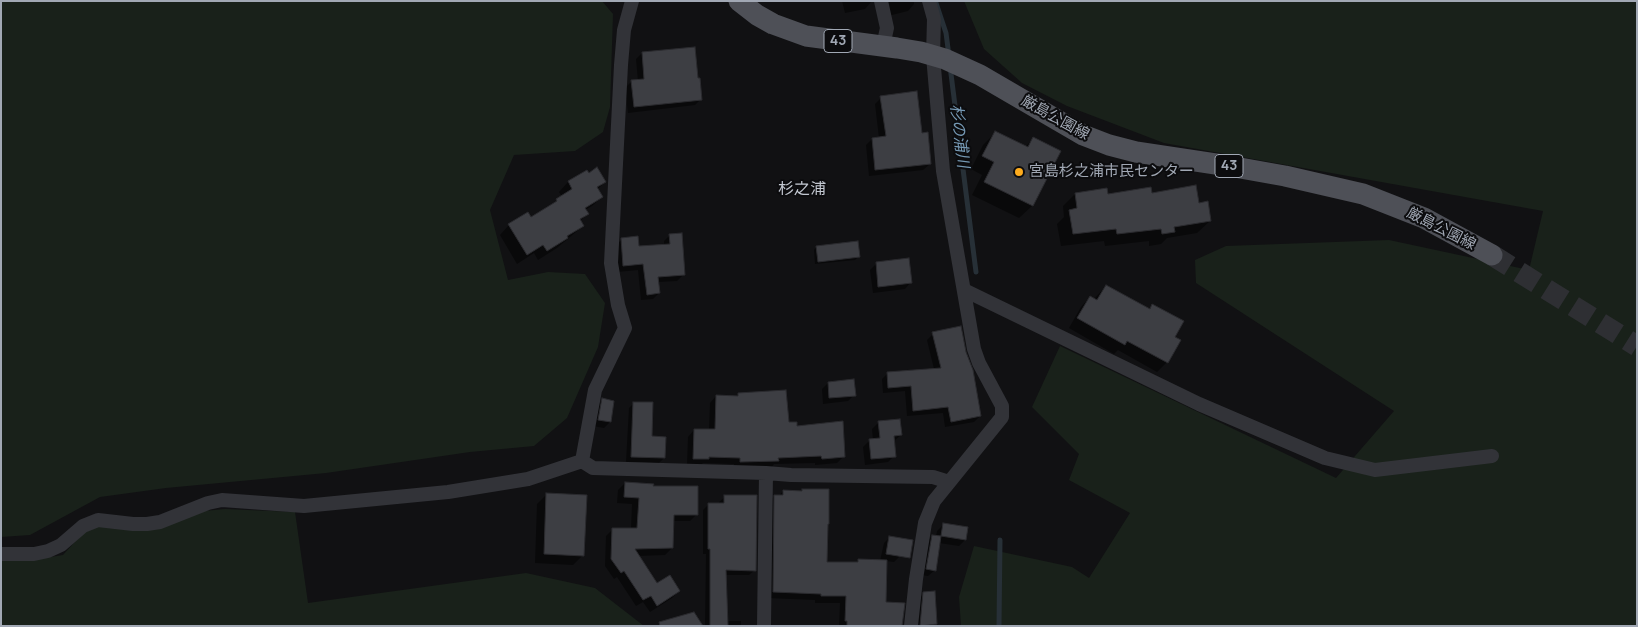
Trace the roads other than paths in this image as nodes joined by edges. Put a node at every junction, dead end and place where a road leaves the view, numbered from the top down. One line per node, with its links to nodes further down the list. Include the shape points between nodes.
1 (632, 1): 10 (street, via 624,30 621,65 611,263 625,328 595,390)
2 (739, 1): 5 (main road, 厳島公園線 / 43, via 789,31 823,39)
3 (881, 1): 5 (street, via 887,28)
4 (929, 1): 6 (street)
5 (883, 46): 6 (main road, 厳島公園線 / 43)
6 (939, 57): 7 (main road, 厳島公園線 / 43, via 971,70 1082,135 1109,145 1285,176 1364,194 1424,218); 8 (street, via 943,171)
7 (1492, 255)
8 (964, 290): 9 (street, via 1199,404 1325,458 1375,470); 12 (street, via 974,349 1002,406 1002,417)
9 (1492, 456)
10 (582, 461): 11 (street, via 592,468); 13 (street, via 528,479 448,492 304,506 222,500 160,522 133,524 98,520 83,526 61,545 48,551)
11 (766, 473): 12 (street, via 933,477); 14 (street)
12 (949, 482): 15 (street, via 934,500 925,523)
13 (1, 554)
14 (764, 626)
15 (911, 626)

